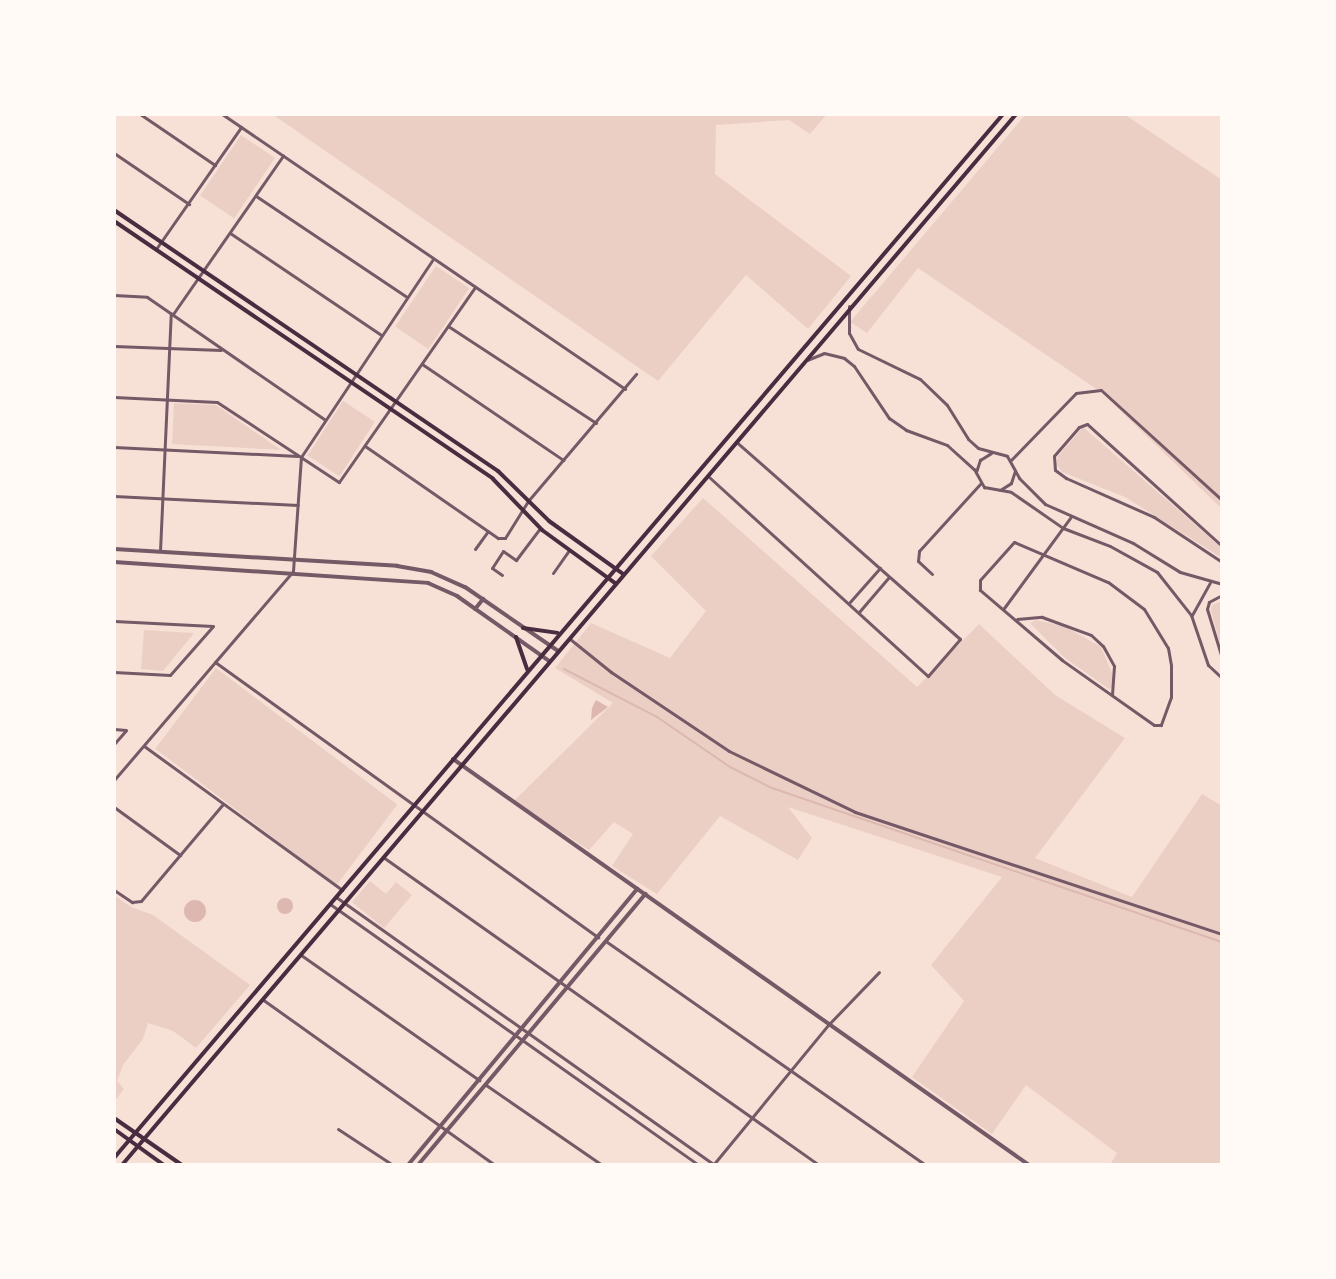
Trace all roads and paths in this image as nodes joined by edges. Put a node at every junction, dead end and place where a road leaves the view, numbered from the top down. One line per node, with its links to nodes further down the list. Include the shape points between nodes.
1 (140, 114): 8 (street)
2 (222, 114): 5 (street)
3 (1003, 114): 19 (main road)
4 (1016, 114): 21 (main road)
5 (241, 127): 7 (street); 8 (street)
6 (114, 153): 10 (street)
7 (283, 156): 9 (street); 16 (street)
8 (215, 165): 10 (street)
9 (256, 196): 13 (street); 23 (street)
10 (189, 204): 14 (street)
11 (114, 210): 14 (main road)
12 (114, 221): 15 (main road)
13 (230, 233): 17 (street); 27 (street)
14 (161, 242): 15 (street); 17 (main road)
15 (156, 249): 18 (main road)
16 (433, 259): 20 (street); 23 (street)
17 (202, 270): 18 (street); 33 (main road)
18 (198, 278): 25 (street); 35 (main road)
19 (856, 286): 21 (main road); 75 (main road)
20 (475, 287): 26 (street); 36 (street)
21 (861, 291): 24 (main road)
22 (114, 295): 25 (street, via 147,297)
23 (407, 297): 27 (street)
24 (849, 306): 31 (main road); 47 (street, via 847,321 852,342 865,355 920,379 947,405 968,439 978,448)
25 (172, 314): 29 (street); 30 (street)
26 (448, 326): 32 (street); 42 (street)
27 (381, 335): 33 (street)
28 (114, 346): 29 (street)
29 (169, 348): 30 (street); 38 (street)
30 (223, 350): 41 (street)
31 (804, 362): 43 (main road); 52 (street, via 824,354 844,358 854,366 889,418 906,430 947,445)
32 (422, 364): 39 (street); 49 (street)
33 (356, 373): 35 (street); 39 (main road)
34 (636, 374): 36 (street)
35 (351, 380): 40 (main road); 41 (street)
36 (625, 389): 42 (street)
37 (114, 397): 38 (street)
38 (167, 399): 46 (street); 48 (street, via 218,402)
39 (396, 401): 40 (street); 59 (main road, via 498,471)
40 (393, 408): 44 (street); 61 (main road, via 493,478)
41 (324, 419): 48 (street)
42 (596, 423): 49 (street)
43 (738, 443): 53 (main road); 76 (street)
44 (365, 446): 48 (street, via 339,482); 65 (street)
45 (114, 447): 46 (street)
46 (164, 449): 48 (street); 57 (street)
47 (993, 452): 50 (street); 52 (street, via 980,459)
48 (299, 457): 60 (street)
49 (563, 460): 59 (street)
50 (1011, 460): 51 (street); 58 (street, via 1076,393 1090,389 1108,394)
51 (1015, 469): 55 (street, via 1011,483); 62 (street, via 1032,493)
52 (976, 474): 54 (street)
53 (709, 477): 79 (main road); 89 (street)
54 (980, 484): 55 (street); 80 (street, via 919,551 918,561)
55 (998, 490): 64 (street, via 1011,492)
56 (114, 496): 57 (street)
57 (162, 499): 60 (street); 70 (street)
58 (1222, 500)
59 (528, 501): 61 (street); 75 (main road)
60 (298, 506): 72 (street)
61 (524, 512): 63 (main road); 65 (street, via 505,538)
62 (1070, 518): 64 (street); 85 (street, via 1133,543 1180,572)
63 (540, 528): 69 (main road); 81 (street, via 516,560 503,551 492,568)
64 (1063, 528): 71 (street); 93 (street, via 1110,546 1157,572)
65 (488, 531): 68 (street)
66 (1222, 546): 74 (street, via 1087,424 1079,427 1054,456 1055,470 1154,517)
67 (114, 549): 70 (street)
68 (475, 549)
69 (570, 550): 78 (street); 82 (main road)
70 (160, 552): 72 (street)
71 (1041, 555): 90 (street); 90 (street, via 1014,542 978,585); 109 (street, via 1125,591 1159,630 1168,648 1172,683 1165,720 1154,725)
72 (294, 560): 77 (street); 88 (street, via 431,572)
73 (114, 562): 77 (street)
74 (1222, 562)
75 (615, 568): 79 (main road); 82 (main road)
76 (880, 568): 83 (street); 89 (street)
77 (293, 571): 91 (street, via 412,580 442,588); 105 (street)
78 (553, 573)
79 (623, 574): 84 (main road)
80 (932, 574)
81 (502, 575)
82 (607, 577): 84 (main road); 97 (main road)
83 (889, 577): 92 (street); 92 (street, via 960,639 928,676)
84 (615, 583): 99 (main road)
85 (1210, 583): 86 (street); 93 (street)
86 (1222, 584)
87 (1222, 595): 103 (street, via 1209,602 1207,609)
88 (483, 599): 91 (street); 96 (street)
89 (849, 604): 92 (street)
90 (1004, 608): 94 (street)
91 (475, 609): 98 (street)
92 (859, 612)
93 (1191, 615): 108 (street, via 1208,665)
94 (1017, 620): 109 (street, via 1062,660); 109 (street, via 1042,617 1091,635 1103,646 1114,666)
95 (114, 621): 107 (street, via 213,627 170,675)
96 (523, 628): 97 (main road); 100 (street)
97 (558, 633): 100 (main road)
98 (516, 637): 102 (street); 106 (main road)
99 (568, 638): 101 (main road); 130 (street, via 611,672 729,751 855,812)
100 (549, 645): 101 (street); 102 (main road)
101 (558, 651): 104 (main road)
102 (540, 655): 104 (street); 106 (main road)
103 (1222, 658)
104 (549, 661): 114 (main road)
105 (215, 662): 112 (street); 118 (street)
106 (528, 670): 113 (main road)
107 (114, 672)
108 (1222, 678)
109 (1112, 694)
110 (114, 729): 111 (street, via 126,730)
111 (114, 744)
112 (144, 746): 115 (street); 116 (street)
113 (453, 759): 114 (street); 118 (main road)
114 (461, 765): 119 (main road); 122 (street)
115 (114, 780)
116 (223, 804): 120 (street); 124 (street)
117 (114, 807): 120 (street)
118 (413, 807): 119 (street); 124 (main road)
119 (422, 811): 121 (main road); 131 (street)
120 (180, 855): 123 (street, via 137,903)
121 (383, 856): 127 (main road); 135 (street)
122 (637, 889): 125 (street); 131 (street)
123 (114, 890)
124 (342, 890): 126 (main road)
125 (645, 894): 132 (street); 138 (street)
126 (336, 897): 127 (street); 128 (main road)
127 (344, 903): 129 (main road); 139 (street)
128 (330, 904): 129 (street); 152 (main road)
129 (338, 909): 133 (main road); 141 (street)
130 (1222, 934)
131 (598, 937): 135 (street)
132 (607, 942): 136 (street); 143 (street)
133 (300, 954): 137 (main road); 144 (street)
134 (879, 972): 138 (street)
135 (562, 981): 136 (street); 139 (street)
136 (569, 987): 140 (street); 147 (street)
137 (262, 999): 148 (street); 153 (main road)
138 (829, 1024): 143 (street); 169 (street)
139 (523, 1028): 140 (street); 141 (street)
140 (530, 1033): 142 (street); 166 (street)
141 (518, 1034): 142 (street); 144 (street)
142 (524, 1039): 145 (street); 165 (street)
143 (790, 1071): 147 (street); 168 (street)
144 (479, 1080): 148 (street)
145 (486, 1085): 151 (street); 164 (street)
146 (114, 1118): 152 (main road)
147 (752, 1119): 166 (street); 167 (street)
148 (441, 1127): 151 (street); 161 (street)
149 (114, 1129): 154 (main road)
150 (338, 1129): 160 (street)
151 (446, 1131): 162 (street); 163 (street)
152 (135, 1133): 153 (main road); 154 (main road)
153 (144, 1139): 155 (main road); 159 (main road)
154 (130, 1140): 155 (main road); 156 (main road)
155 (137, 1146): 157 (main road); 158 (main road)
156 (114, 1158)
157 (122, 1165)
158 (164, 1165)
159 (182, 1165)
160 (393, 1165)
161 (408, 1165)
162 (418, 1165)
163 (495, 1165)
164 (602, 1165)
165 (698, 1165)
166 (714, 1165)
167 (819, 1165)
168 (925, 1165)
169 (1029, 1165)

